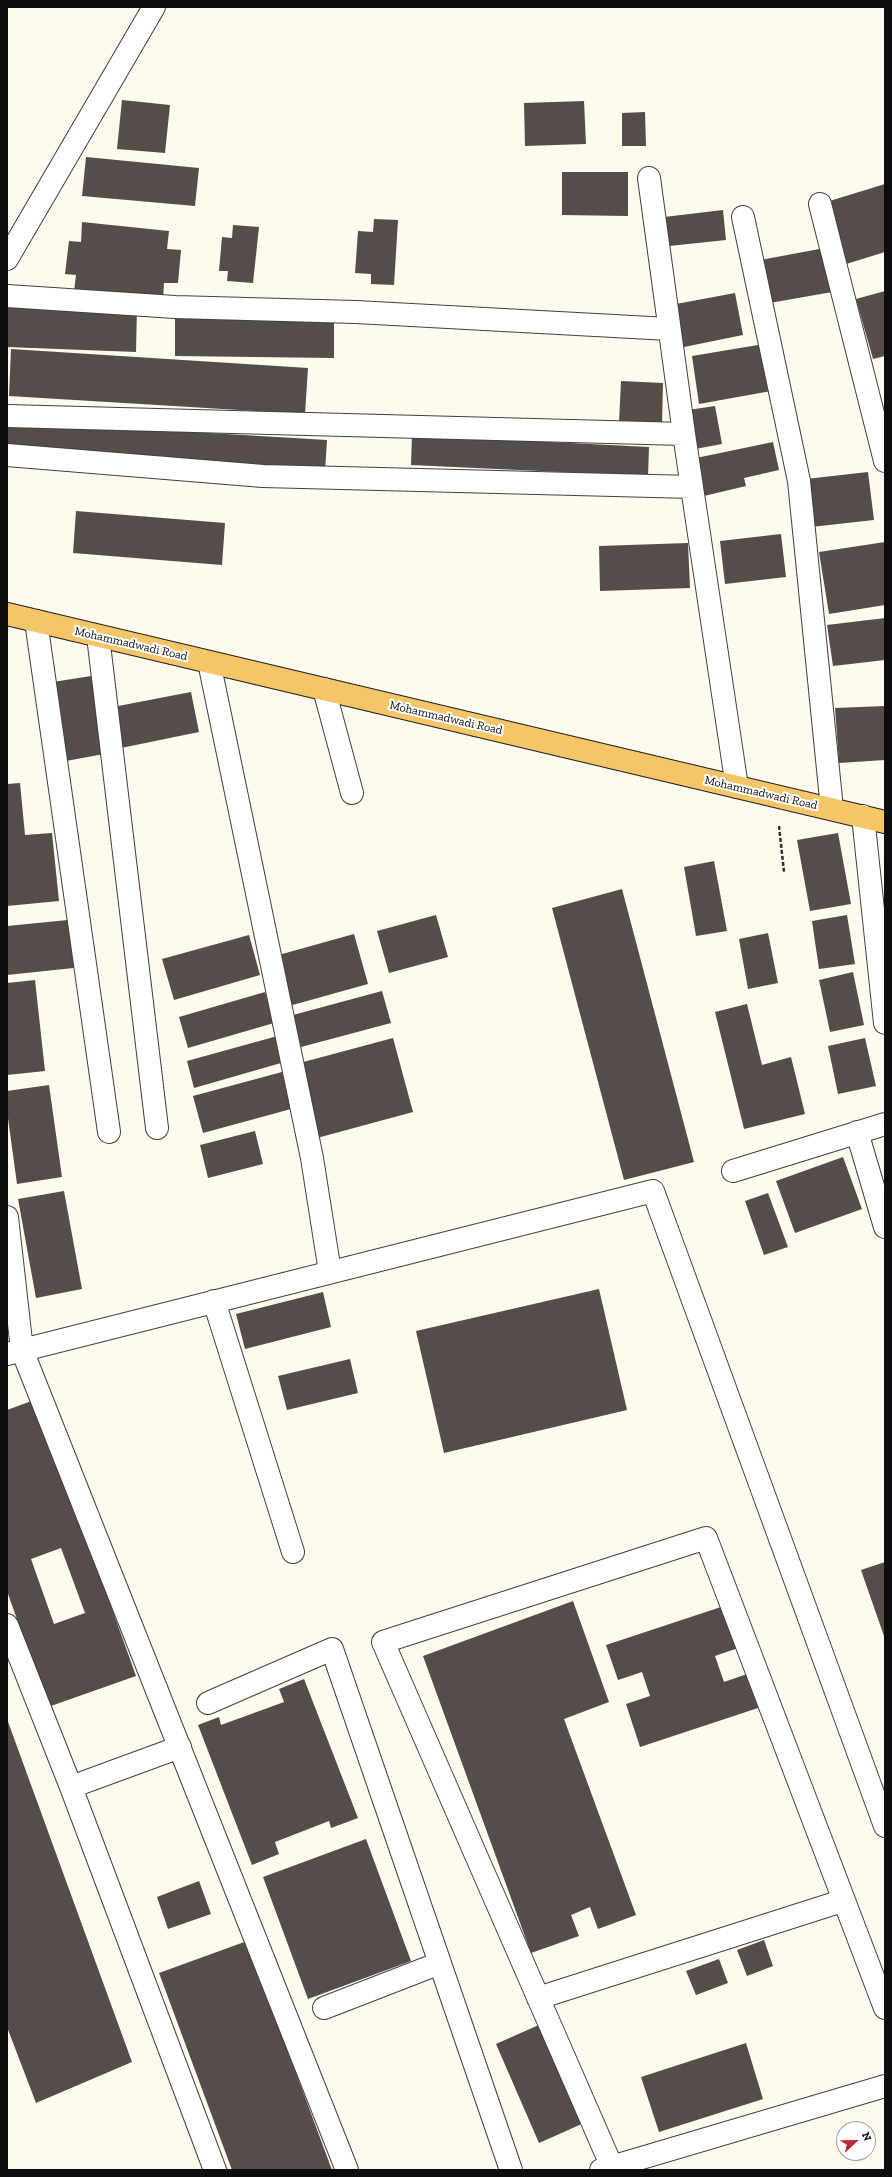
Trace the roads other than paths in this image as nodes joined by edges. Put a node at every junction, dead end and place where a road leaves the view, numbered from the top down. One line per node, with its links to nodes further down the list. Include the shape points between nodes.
1 (154, 7): 5 (street)
2 (649, 178): 7 (street)
3 (820, 204): 11 (street)
4 (743, 217): 20 (street, via 799,481)
5 (7, 259)
6 (7, 296): 7 (street, via 175,307 356,312)
7 (669, 329): 9 (street)
8 (7, 416): 9 (street)
9 (684, 434): 12 (street)
10 (7, 455): 12 (street, via 263,476)
11 (885, 461)
12 (692, 487): 18 (street)
13 (7, 614): 14 (main road, Mohammadwadi Road)
14 (36, 621): 15 (main road, Mohammadwadi Road); 26 (street)
15 (98, 636): 16 (main road, Mohammadwadi Road); 25 (street)
16 (209, 662): 17 (main road, Mohammadwadi Road); 31 (street, via 312,1158)
17 (324, 689): 18 (main road, Mohammadwadi Road); 19 (street)
18 (736, 787): 20 (main road, Mohammadwadi Road)
19 (352, 793)
20 (832, 809): 21 (main road, Mohammadwadi Road)
21 (863, 816): 22 (main road, Mohammadwadi Road); 23 (street)
22 (885, 822)
23 (885, 1023)
24 (885, 1124): 27 (street)
25 (157, 1128)
26 (109, 1132)
27 (857, 1132): 28 (street); 30 (street)
28 (733, 1171)
29 (7, 1217): 33 (street)
30 (885, 1227)
31 (330, 1272): 32 (street); 39 (street, via 653,1191)
32 (214, 1301): 33 (street); 34 (street)
33 (15, 1352): 37 (street)
34 (293, 1552)
35 (7, 1625): 38 (street)
36 (208, 1703): 41 (street, via 332,1649)
37 (180, 1747): 38 (street); 48 (street)
38 (71, 1787): 47 (street)
39 (885, 1826)
40 (842, 1901): 42 (street); 42 (street, via 706,1538 383,1642); 44 (street)
41 (440, 1963): 43 (street); 49 (street)
42 (538, 1998): 46 (street)
43 (324, 2008)
44 (885, 2008)
45 (885, 2086): 46 (street)
46 (606, 2168)
47 (215, 2170)
48 (347, 2170)
49 (511, 2170)

